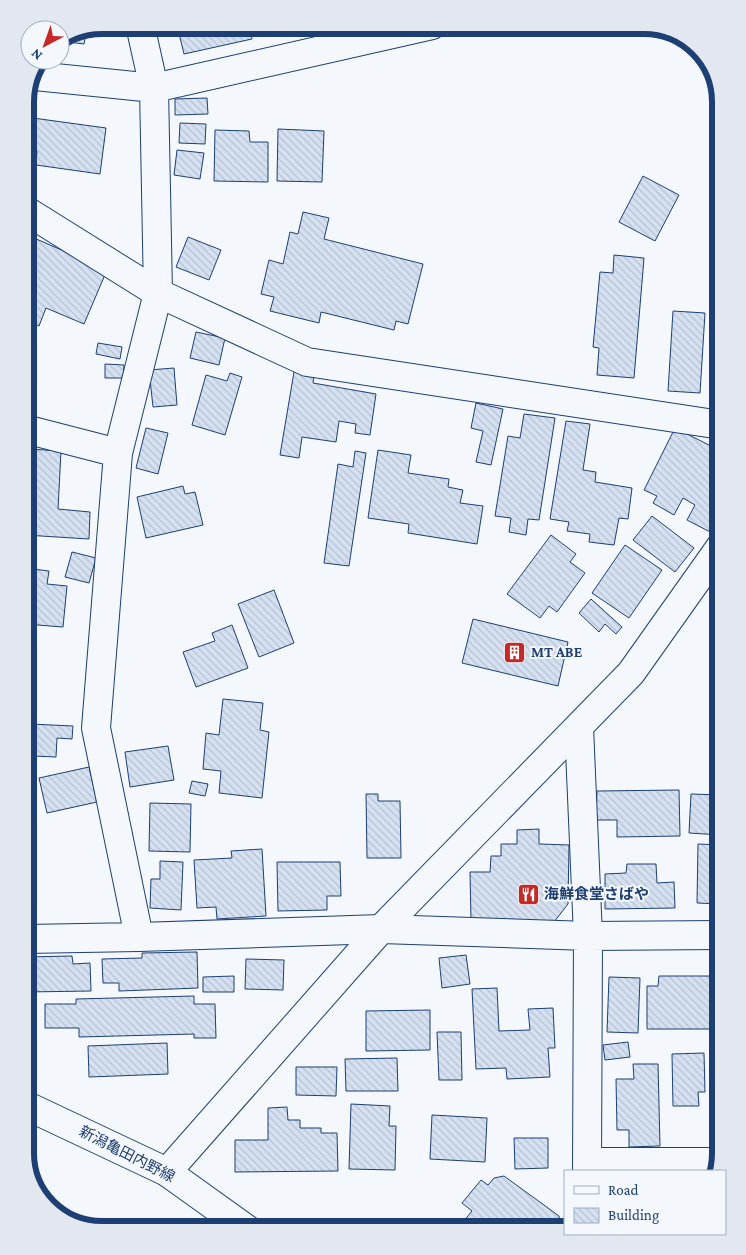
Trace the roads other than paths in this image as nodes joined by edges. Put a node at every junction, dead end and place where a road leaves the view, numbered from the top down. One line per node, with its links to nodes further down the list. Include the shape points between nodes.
1 (142, 34): 4 (street)
2 (392, 34): 4 (street)
3 (39, 76): 4 (street)
4 (154, 88): 6 (street)
5 (34, 216): 6 (street)
6 (158, 293): 7 (street, via 307,362); 9 (street)
7 (712, 424)
8 (34, 431): 9 (street)
9 (118, 453): 16 (street, via 96,728)
10 (712, 559): 11 (street, via 631,673)
11 (579, 727): 12 (street); 14 (street)
12 (382, 929): 14 (street); 16 (street); 20 (street)
13 (712, 935): 14 (street)
14 (588, 936): 19 (street)
15 (34, 938): 16 (street)
16 (139, 938)
17 (34, 1108): 20 (street, 新潟亀田内野線)
18 (712, 1162): 19 (street)
19 (587, 1166)
20 (167, 1172): 21 (street, 新潟亀田内野線)
21 (235, 1221)

